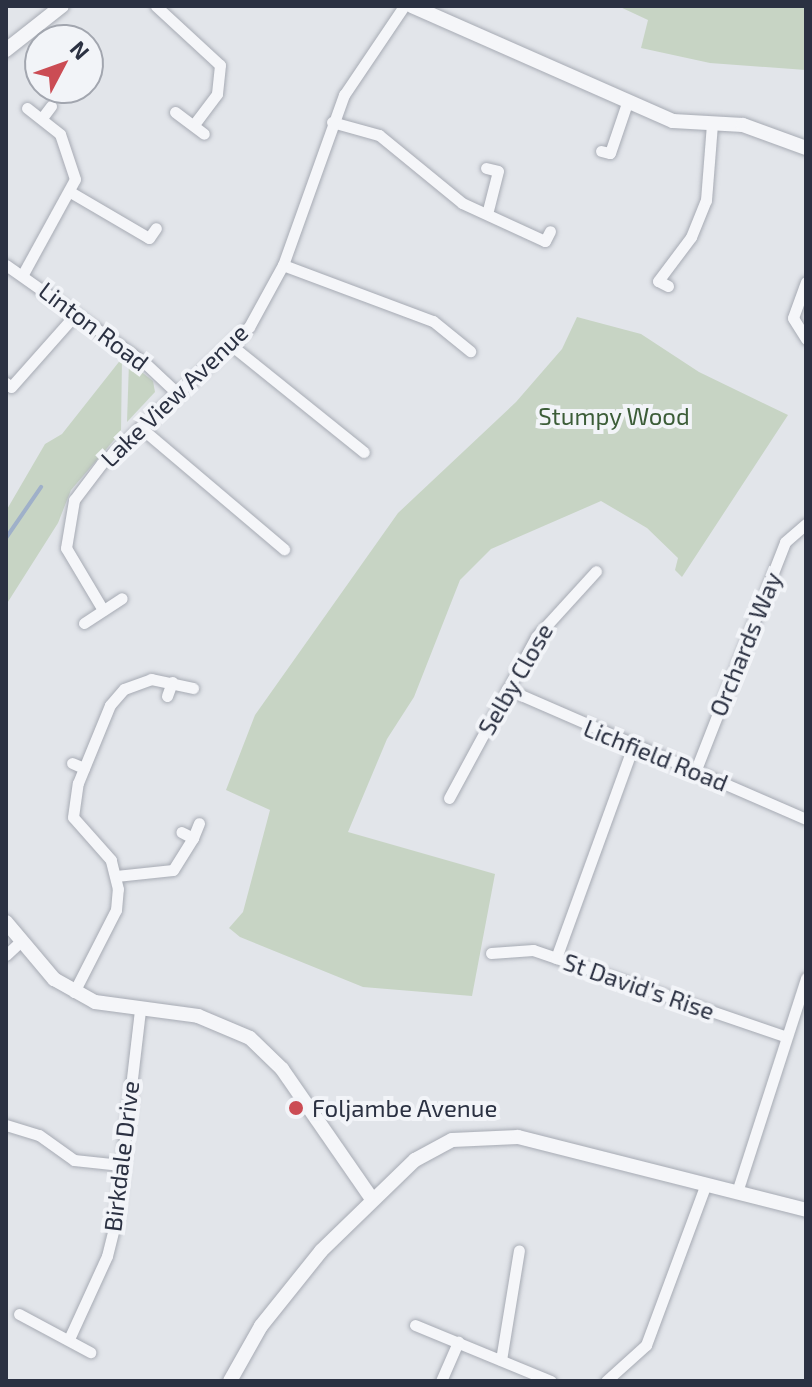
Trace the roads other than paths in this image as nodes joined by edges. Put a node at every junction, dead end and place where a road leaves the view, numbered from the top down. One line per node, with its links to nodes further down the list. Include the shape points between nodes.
1 (156, 6): 13 (street, via 220,65 217,94)
2 (404, 6): 11 (street, Lake View Avenue)
3 (412, 6): 6 (street)
4 (52, 8): 5 (street)
5 (6, 50)
6 (627, 103): 12 (street, via 673,121); 16 (street, via 610,153)
7 (51, 106): 10 (street)
8 (27, 108): 10 (street)
9 (175, 112): 13 (street)
10 (42, 118): 18 (street, via 60,134 75,163)
11 (332, 122): 19 (street, via 379,135 437,189); 23 (street, Lake View Avenue)
12 (712, 124): 15 (street, via 765,130); 26 (street, via 706,200 691,237 658,281)
13 (194, 125): 14 (street)
14 (204, 134)
15 (806, 148)
16 (601, 151)
17 (486, 168): 19 (street, via 498,171)
18 (72, 193): 20 (street, via 149,238); 24 (street)
19 (487, 214): 21 (street, via 545,241)
20 (156, 228)
21 (550, 231)
22 (6, 265): 24 (street, Linton Road)
23 (283, 265): 29 (street, Lake View Avenue); 30 (street, via 433,321)
24 (23, 274): 27 (street, Linton Road)
25 (806, 282): 28 (street, via 793,309 797,331)
26 (668, 286)
27 (75, 315): 31 (street, via 11,387); 32 (street, Linton Road, via 145,363)
28 (806, 339)
29 (232, 346): 32 (street, Lake View Avenue); 34 (street)
30 (470, 351)
31 (6, 383)
32 (177, 393): 33 (street, Lake View Avenue)
33 (140, 427): 36 (street); 39 (street, Lake View Avenue, via 88,480 68,512 66,548)
34 (364, 452)
35 (806, 524): 48 (street, Orchards Way, via 785,542)
36 (284, 549)
37 (596, 571): 43 (street, Selby Close, via 536,637)
38 (122, 598): 39 (street)
39 (103, 610): 40 (street)
40 (84, 623)
41 (172, 682): 42 (street); 44 (street); 47 (street, via 143,680 115,698)
42 (193, 688)
43 (507, 689): 45 (street, Lichfield Road); 49 (street, Selby Close)
44 (167, 696)
45 (633, 746): 48 (street, Lichfield Road); 59 (street)
46 (72, 763): 47 (street)
47 (84, 768): 54 (street, via 73,817 111,860)
48 (695, 772): 50 (street, Lichfield Road)
49 (449, 798)
50 (806, 819)
51 (199, 823): 53 (street)
52 (181, 832): 53 (street)
53 (193, 838): 54 (street, via 173,870)
54 (116, 876): 61 (street, via 116,910)
55 (6, 922): 56 (street)
56 (20, 942): 58 (street); 61 (street)
57 (491, 953): 59 (street, St David's Rise, via 533,950)
58 (6, 955)
59 (556, 958): 63 (street, St David's Rise)
60 (806, 978): 63 (street)
61 (74, 992): 62 (street)
62 (140, 1011): 65 (street, Birkdale Drive); 68 (street, via 198,1016 250,1038 282,1069)
63 (784, 1036): 67 (street)
64 (6, 1125): 65 (street, via 39,1135 74,1160)
65 (121, 1165): 73 (street, Birkdale Drive, via 107,1256)
66 (706, 1184): 67 (street); 68 (street, via 518,1137 486,1135 433,1148); 80 (street, via 646,1345)
67 (737, 1192): 69 (street)
68 (372, 1199): 77 (street, via 289,1288)
69 (806, 1210)
70 (519, 1250): 76 (street)
71 (19, 1314): 73 (street)
72 (415, 1325): 74 (street)
73 (69, 1339): 75 (street)
74 (458, 1342): 76 (street); 78 (street)
75 (90, 1352)
76 (501, 1360): 79 (street)
77 (230, 1381)
78 (441, 1381)
79 (551, 1381)
80 (606, 1381)

